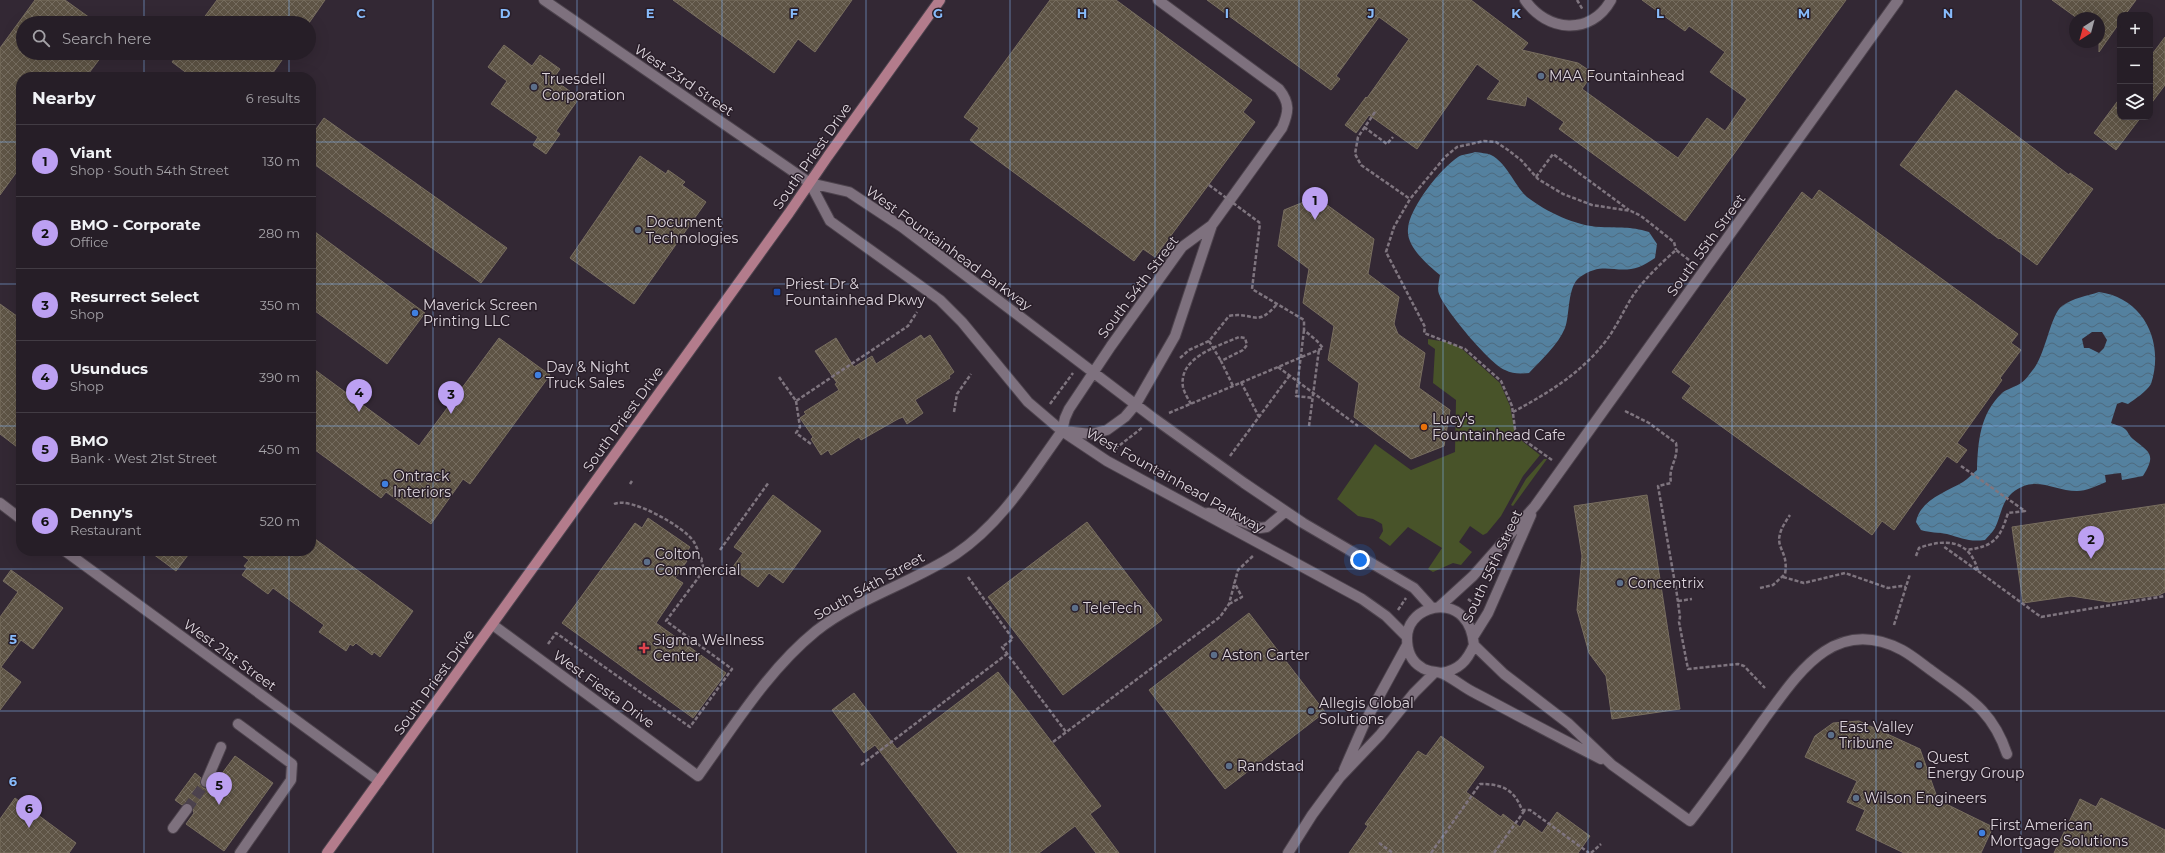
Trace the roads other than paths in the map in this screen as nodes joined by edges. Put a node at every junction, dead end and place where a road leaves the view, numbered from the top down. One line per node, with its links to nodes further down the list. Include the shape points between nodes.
1 (544, 0): 7 (street, West 23rd Street)
2 (940, 0): 7 (main road, South Priest Drive)
3 (1158, 0): 8 (street, South 54th Street, via 1279,89 1286,98 1288,109 1282,128)
4 (1525, 0): 5 (street, via 1540,17 1562,26 1590,21 1600,14)
5 (1611, 0)
6 (1898, 0): 13 (street, South 55th Street)
7 (810, 183): 9 (street, West Fountainhead Parkway, via 849,192 930,248); 11 (street, West Fountainhead Parkway, via 830,221 940,300 962,322 1028,402); 19 (main road, South Priest Drive)
8 (1212, 225): 9 (street, South 54th Street, via 1182,246 1111,346); 10 (street, South 54th Street, via 1175,336)
9 (1095, 373): 10 (street, West Fountainhead Parkway); 11 (street, via 1066,414)
10 (1136, 404): 11 (street, via 1107,430 1091,434); 15 (street, West Fountainhead Parkway)
11 (1062, 431): 14 (street, West Fountainhead Parkway, via 1095,454); 27 (street, South 54th Street, via 1005,510 975,540 944,562 843,614 818,630 793,651 766,683)
12 (0, 504): 16 (street)
13 (1535, 506): 18 (street, South 55th Street, via 1473,576); 21 (street, South 55th Street)
14 (1199, 512): 15 (street, via 1226,516 1260,528 1267,527); 20 (street, West Fountainhead Parkway, via 1362,599 1386,616)
15 (1285, 512): 18 (street, West Fountainhead Parkway, via 1414,588)
16 (16, 515)
17 (72, 556): 29 (street, West 21st Street)
18 (1436, 608): 20 (street, via 1415,618); 21 (street, via 1447,608 1462,616 1468,623)
19 (493, 625): 27 (street, West Fiesta Drive); 29 (main road, South Priest Drive)
20 (1407, 641): 22 (street, via 1415,663); 28 (street)
21 (1474, 641): 22 (street, via 1461,665 1455,670); 26 (street, via 1504,674 1569,724)
22 (1437, 673): 26 (street); 28 (street, via 1414,694)
23 (238, 724): 33 (street, via 292,764 291,780)
24 (221, 747): 30 (street)
25 (2007, 754): 26 (street, via 1994,724 1976,704 1902,650 1888,644 1866,640 1832,646 1808,663 1690,821)
26 (1612, 765)
27 (698, 776)
28 (1340, 777): 35 (street)
29 (379, 781): 34 (main road, South Priest Drive)
30 (206, 782)
31 (187, 809): 32 (street)
32 (173, 828)
33 (240, 853)
34 (327, 853)
35 (1288, 853)

